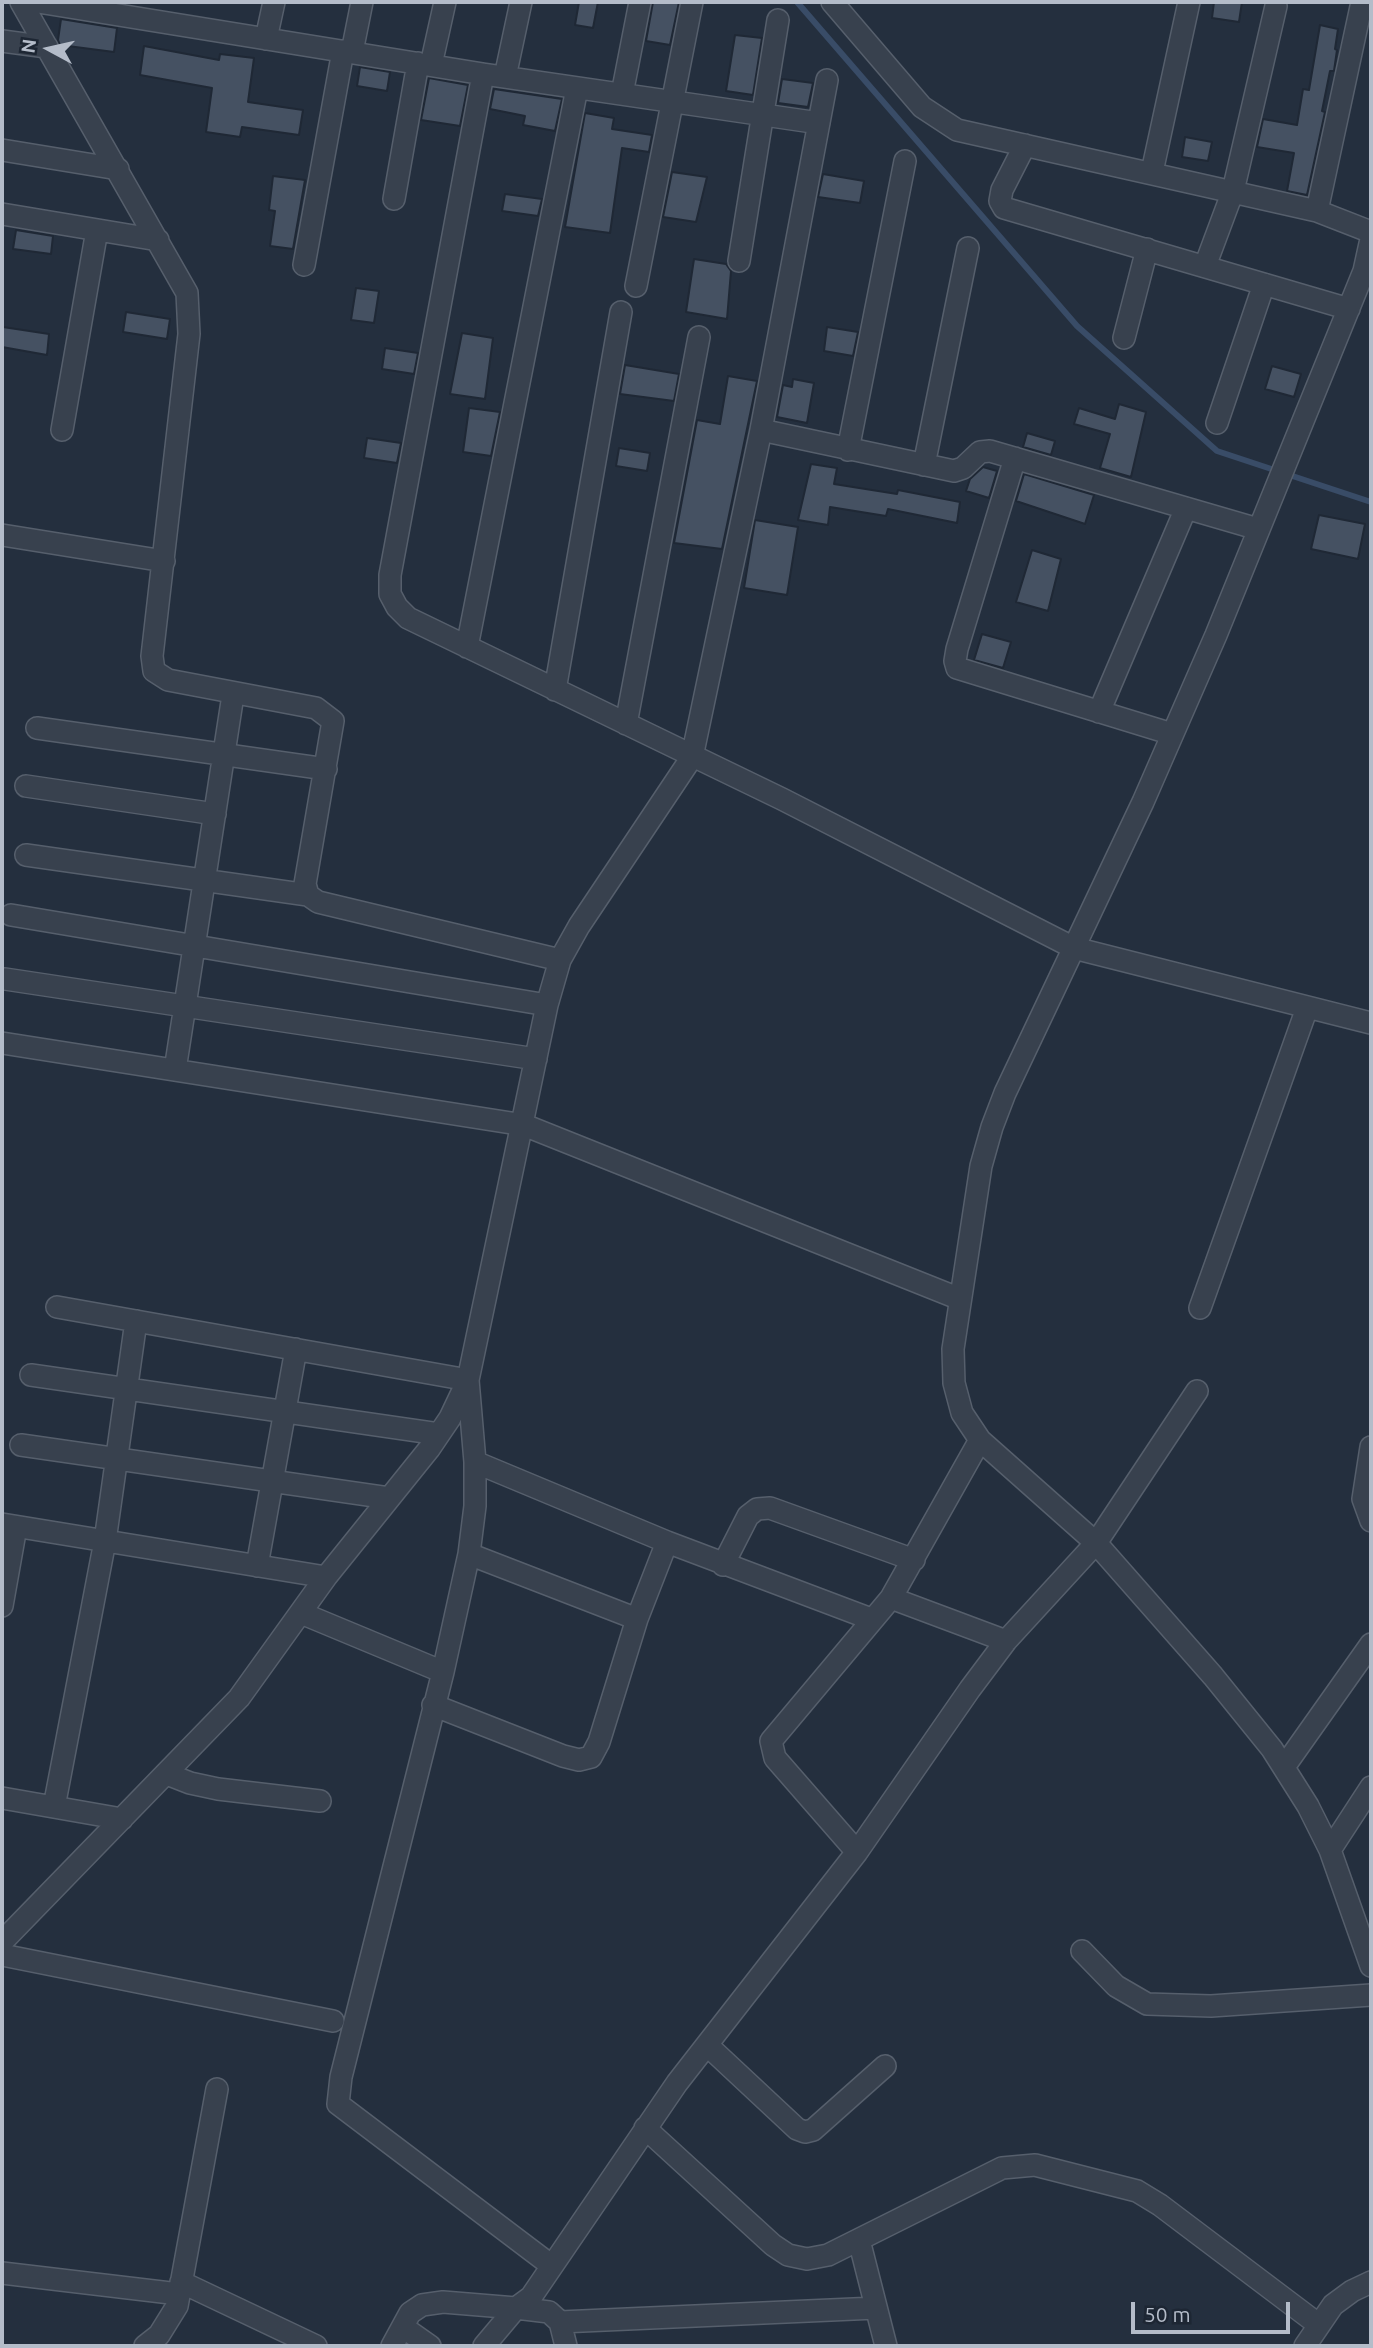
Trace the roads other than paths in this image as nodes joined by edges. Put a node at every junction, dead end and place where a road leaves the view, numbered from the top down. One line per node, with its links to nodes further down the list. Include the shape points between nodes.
1 (21, 2): 16 (street)
2 (38, 2): 14 (street)
3 (274, 2): 14 (street)
4 (362, 2): 17 (street)
5 (445, 2): 18 (street)
6 (521, 2): 20 (street)
7 (640, 2): 23 (street)
8 (692, 2): 24 (street)
9 (832, 2): 27 (street, via 922,107 940,121 957,130)
10 (1189, 2): 31 (street)
11 (1362, 2): 34 (street)
12 (1276, 6): 32 (street)
13 (778, 20): 25 (street)
14 (266, 38): 17 (street)
15 (2, 41): 16 (street)
16 (47, 47): 30 (street)
17 (347, 52): 18 (street); 43 (street)
18 (424, 64): 19 (street); 33 (street)
19 (483, 74): 20 (street); 61 (street, via 390,585 390,594 408,618)
20 (505, 77): 22 (street)
21 (827, 80): 26 (street)
22 (577, 88): 23 (street); 61 (street)
23 (622, 94): 24 (street)
24 (673, 101): 25 (street); 46 (street)
25 (763, 115): 26 (street); 42 (street)
26 (819, 123): 53 (street)
27 (1025, 145): 31 (street); 41 (street, via 1002,190 1004,208)
28 (2, 150): 30 (street)
29 (905, 161): 54 (street)
30 (118, 169): 39 (street)
31 (1152, 172): 32 (street)
32 (1233, 191): 34 (street); 44 (street)
33 (394, 199)
34 (1317, 211): 37 (street)
35 (2, 216): 36 (street)
36 (97, 230): 39 (street); 52 (street)
37 (1371, 232)
38 (1371, 239): 47 (street)
39 (158, 240): 60 (street, via 187,293 189,310)
40 (968, 248): 56 (street)
41 (1147, 249): 44 (street); 50 (street)
42 (738, 261)
43 (304, 265)
44 (1205, 266): 45 (street)
45 (1264, 284): 47 (street); 51 (street)
46 (636, 286)
47 (1349, 309): 58 (street)
48 (621, 313): 62 (street)
49 (699, 337): 65 (street)
50 (1124, 338)
51 (1217, 423)
52 (62, 430)
53 (761, 430): 54 (street); 69 (street)
54 (848, 450): 56 (street)
55 (1015, 458): 56 (street, via 990,451 980,452 954,471); 57 (street); 64 (street, via 955,661 957,668)
56 (924, 465)
57 (1186, 508): 58 (street); 64 (street)
58 (1258, 529): 67 (street)
59 (2, 535): 60 (street)
60 (164, 561): 63 (street, via 154,671 168,680)
61 (467, 647): 62 (street)
62 (555, 690): 65 (street)
63 (233, 695): 68 (street); 70 (street, via 316,708 328,715 332,720)
64 (1099, 712): 67 (street)
65 (626, 724): 69 (street)
66 (37, 728): 68 (street)
67 (1172, 734): 78 (street)
68 (225, 755): 70 (street); 72 (street)
69 (692, 757): 78 (street); 79 (street)
70 (326, 769): 75 (street, via 305,884)
71 (26, 786): 72 (street)
72 (215, 814): 74 (street)
73 (26, 855): 74 (street)
74 (205, 880): 75 (street); 77 (street)
75 (308, 895): 79 (street, via 318,902)
76 (11, 915): 77 (street)
77 (195, 948): 81 (street); 82 (street)
78 (1074, 948): 83 (street); 89 (street, via 992,1127 981,1166)
79 (560, 960): 81 (street)
80 (5, 979): 82 (street)
81 (547, 1005): 86 (street)
82 (186, 1007): 86 (street); 87 (street)
83 (1307, 1008): 84 (street); 91 (street)
84 (1371, 1023)
85 (2, 1043): 87 (street)
86 (536, 1059): 88 (street)
87 (175, 1070): 88 (street)
88 (524, 1125): 89 (street); 95 (street)
89 (960, 1299): 100 (street, via 954,1383 962,1413)
90 (57, 1307): 92 (street)
91 (1200, 1308)
92 (136, 1321): 93 (street); 96 (street)
93 (296, 1349): 95 (street); 98 (street)
94 (32, 1374): 96 (street)
95 (468, 1380): 99 (street); 104 (street)
96 (126, 1387): 98 (street); 103 (street)
97 (1196, 1391): 111 (street)
98 (286, 1411): 99 (street); 105 (street)
99 (439, 1434): 106 (street)
100 (980, 1440): 111 (street); 113 (street)
101 (21, 1445): 103 (street)
102 (1371, 1447): 107 (street, via 1363,1499)
103 (116, 1458): 105 (street); 109 (street)
104 (475, 1462): 110 (street); 112 (street)
105 (275, 1482): 106 (street); 115 (street)
106 (389, 1498): 116 (street)
107 (1371, 1521)
108 (9, 1525): 109 (street); 118 (street)
109 (105, 1541): 115 (street); 131 (street)
110 (667, 1542): 114 (street); 120 (street)
111 (1096, 1543): 122 (street); 126 (street, via 1213,1676)
112 (469, 1554): 120 (street); 124 (street)
113 (914, 1560): 114 (street, via 770,1508 757,1509 748,1516); 117 (street)
114 (723, 1564): 121 (street)
115 (257, 1566): 116 (street)
116 (326, 1577): 119 (street)
117 (891, 1598): 121 (street); 122 (street)
118 (2, 1606)
119 (301, 1613): 124 (street); 127 (street, via 239,1698)
120 (636, 1619): 125 (street, via 591,1757 564,1756)
121 (871, 1619): 134 (street, via 771,1741 775,1758)
122 (1006, 1641): 134 (street)
123 (1371, 1644): 126 (street)
124 (443, 1672): 125 (street)
125 (433, 1705): 146 (street, via 338,2104)
126 (1284, 1767): 133 (street)
127 (167, 1774): 130 (street, via 218,1789); 132 (street)
128 (1371, 1787): 133 (street)
129 (2, 1798): 131 (street)
130 (320, 1801)
131 (54, 1807): 132 (street)
132 (122, 1819): 135 (street)
133 (1330, 1850): 138 (street)
134 (857, 1852): 141 (street)
135 (2, 1942)
136 (1082, 1951): 139 (street, via 1116,1986 1147,2004 1211,2007)
137 (2, 1955): 140 (street)
138 (1371, 1966)
139 (1371, 1995)
140 (333, 2021)
141 (707, 2045): 142 (street, via 805,2132 813,2130); 144 (street)
142 (884, 2066)
143 (217, 2089): 149 (street)
144 (645, 2128): 145 (street, via 788,2255 807,2259 828,2255); 146 (street)
145 (859, 2240): 151 (street); 153 (street, via 1002,2168 1035,2165 1137,2190)
146 (552, 2266): 150 (street, via 531,2297)
147 (2, 2273): 149 (street)
148 (1371, 2282): 153 (street, via 1334,2305)
149 (180, 2288): 155 (street, via 177,2306 159,2335); 156 (street)
150 (516, 2308): 152 (street, via 550,2312); 154 (street, via 443,2302 422,2305); 159 (street)
151 (876, 2308): 152 (street); 161 (street)
152 (560, 2322): 160 (street)
153 (1319, 2325): 162 (street)
154 (403, 2327): 157 (street); 158 (street)
155 (145, 2346)
156 (316, 2346)
157 (392, 2346)
158 (430, 2346)
159 (484, 2346)
160 (566, 2346)
161 (886, 2346)
162 (1305, 2346)

